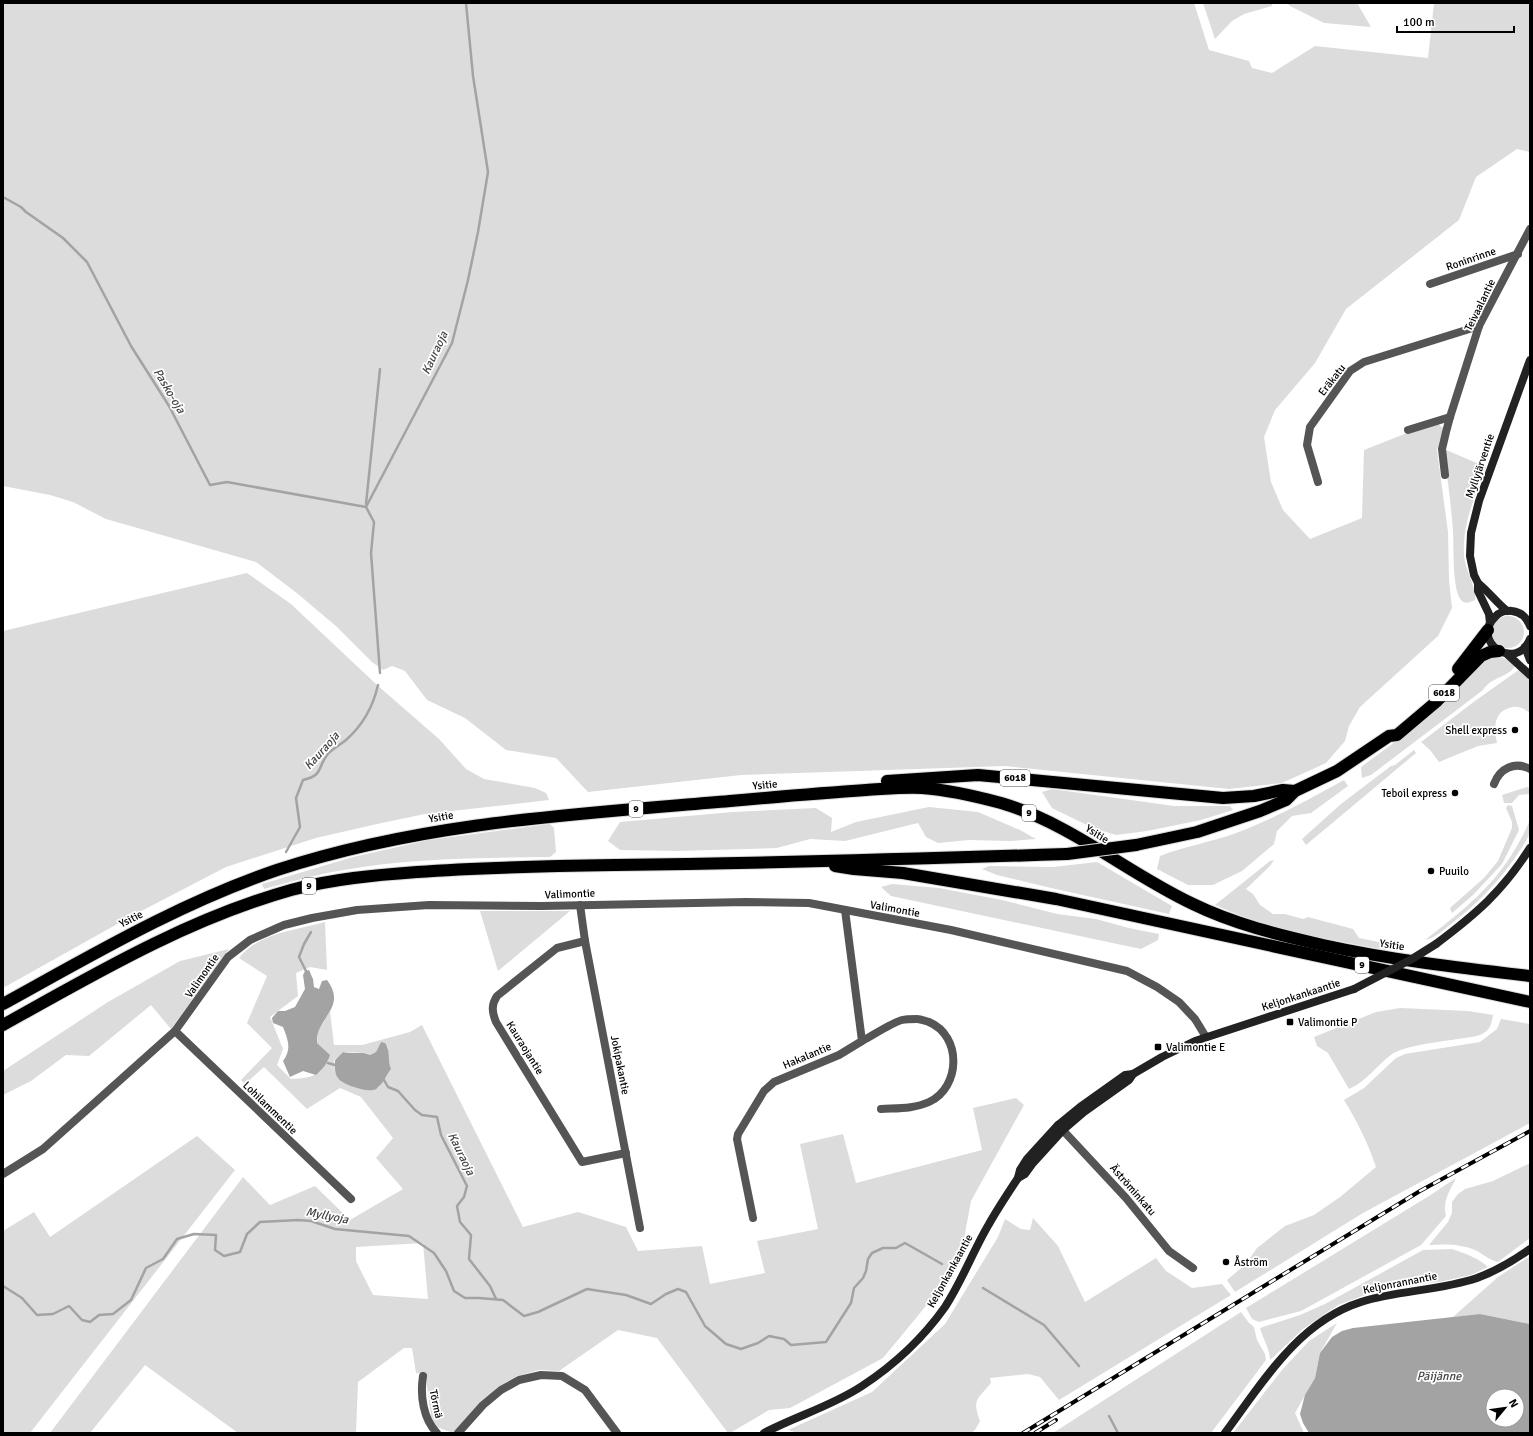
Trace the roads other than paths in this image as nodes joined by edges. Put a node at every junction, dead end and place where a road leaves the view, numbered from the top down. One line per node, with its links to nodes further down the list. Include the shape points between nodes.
1 (1530, 229): 2 (street, Teivaalantie)
2 (1518, 254): 3 (street, Roninrinne); 4 (street, Teivaalantie)
3 (1430, 284)
4 (1479, 326): 7 (street, Teivaalantie); 10 (street, Eräkatu, via 1364,362 1350,371 1310,427 1307,445)
5 (1530, 360): 6 (main road, Myllyjärventie)
6 (1528, 371): 11 (main road, Myllyjärventie, via 1479,501 1471,533 1470,556)
7 (1450, 417): 8 (street); 9 (street, Teivaalantie, via 1442,449)
8 (1408, 430)
9 (1445, 475)
10 (1318, 482)
11 (1478, 583): 12 (main road, Myllyjärventie); 14 (main road, Myllyjärventie, via 1478,591 1486,605)
12 (1506, 611): 13 (main road); 14 (main road, 6018, via 1497,614)
13 (1526, 614): 15 (main road)
14 (1489, 626): 18 (main road, Myllyjärventie, via 1490,642); 21 (highway, 6018, via 1459,668 1436,693 1393,729)
15 (1530, 626)
16 (1530, 639): 17 (main road)
17 (1525, 647): 18 (main road, 6018, via 1517,653); 19 (main road)
18 (1503, 652): 20 (main road); 21 (highway, 6018, via 1490,652 1481,656 1417,719 1397,735)
19 (1530, 660)
20 (1530, 675)
21 (1389, 736): 25 (highway, 6018, via 1337,771)
22 (1528, 766): 23 (street, via 1501,771)
23 (1494, 784)
24 (844, 791): 25 (highway, 6018, via 873,782 978,775 1223,798 1254,796 1283,790); 31 (highway, Ysitie / 9, via 923,788 960,793 1003,804 1072,834 1194,905 1274,934 1363,953 1463,969); 33 (highway, Ysitie / 9, via 498,822 430,832 364,846 278,870 218,893 123,938)
25 (1295, 791): 27 (highway, 6018, bridge, via 1286,800 1260,811 1197,832 1136,845 1067,854)
26 (1530, 848): 36 (main road, Keljonkankaantie, bridge, via 1509,879 1491,899 1436,944 1354,989)
27 (806, 860): 32 (highway, 9, via 854,869 903,873 1041,897); 34 (highway, 9, via 472,868 325,882 292,890 192,925 148,946)
28 (580, 905): 29 (street, Valimontie, via 809,903); 30 (street, Jokipakantie); 35 (street, Valimontie, via 410,906 342,912 284,925 250,940 228,958)
29 (845, 910): 36 (street, Valimontie, via 951,930 1127,971 1157,986 1179,1002 1195,1019); 37 (street)
30 (585, 941): 40 (street, Jokipakantie); 40 (street, Kauraojantie, via 557,948 497,996 492,1004 493,1013 496,1022 582,1162)
31 (1530, 976)
32 (1530, 1002)
33 (3, 1004)
34 (3, 1025)
35 (175, 1031): 41 (street, Valimontie, via 42,1149); 42 (street, Lohilammentie)
36 (1206, 1037): 39 (main road, Keljonkankaantie, via 1162,1057 1133,1074 1125,1074)
37 (862, 1041): 38 (street, Hakalantie, via 902,1020 919,1018 935,1025 947,1038 953,1051 954,1067 944,1091 929,1102 911,1108); 43 (street, Hakalantie, via 839,1055 774,1082 764,1091 737,1139)
38 (881, 1108)
39 (1060, 1127): 46 (street, Äströminkatu, via 1126,1198 1169,1251); 51 (main road, Keljonkankaantie, via 1020,1170 1018,1178 989,1224 945,1306 909,1349 861,1387)
40 (626, 1153): 44 (street, Jokipakantie)
41 (3, 1174)
42 (351, 1199)
43 (753, 1218)
44 (640, 1228)
45 (1530, 1249): 52 (main road, Keljonrannantie, via 1497,1270 1476,1278 1385,1295 1340,1311 1314,1328 1290,1349)
46 (1193, 1268)
47 (423, 1376): 48 (street, Törmä, via 421,1386 425,1416)
48 (437, 1433)
49 (458, 1433): 50 (street, via 483,1405 501,1390 519,1380 541,1375 562,1376 585,1390)
50 (617, 1433)
51 (764, 1433)
52 (1225, 1433)

